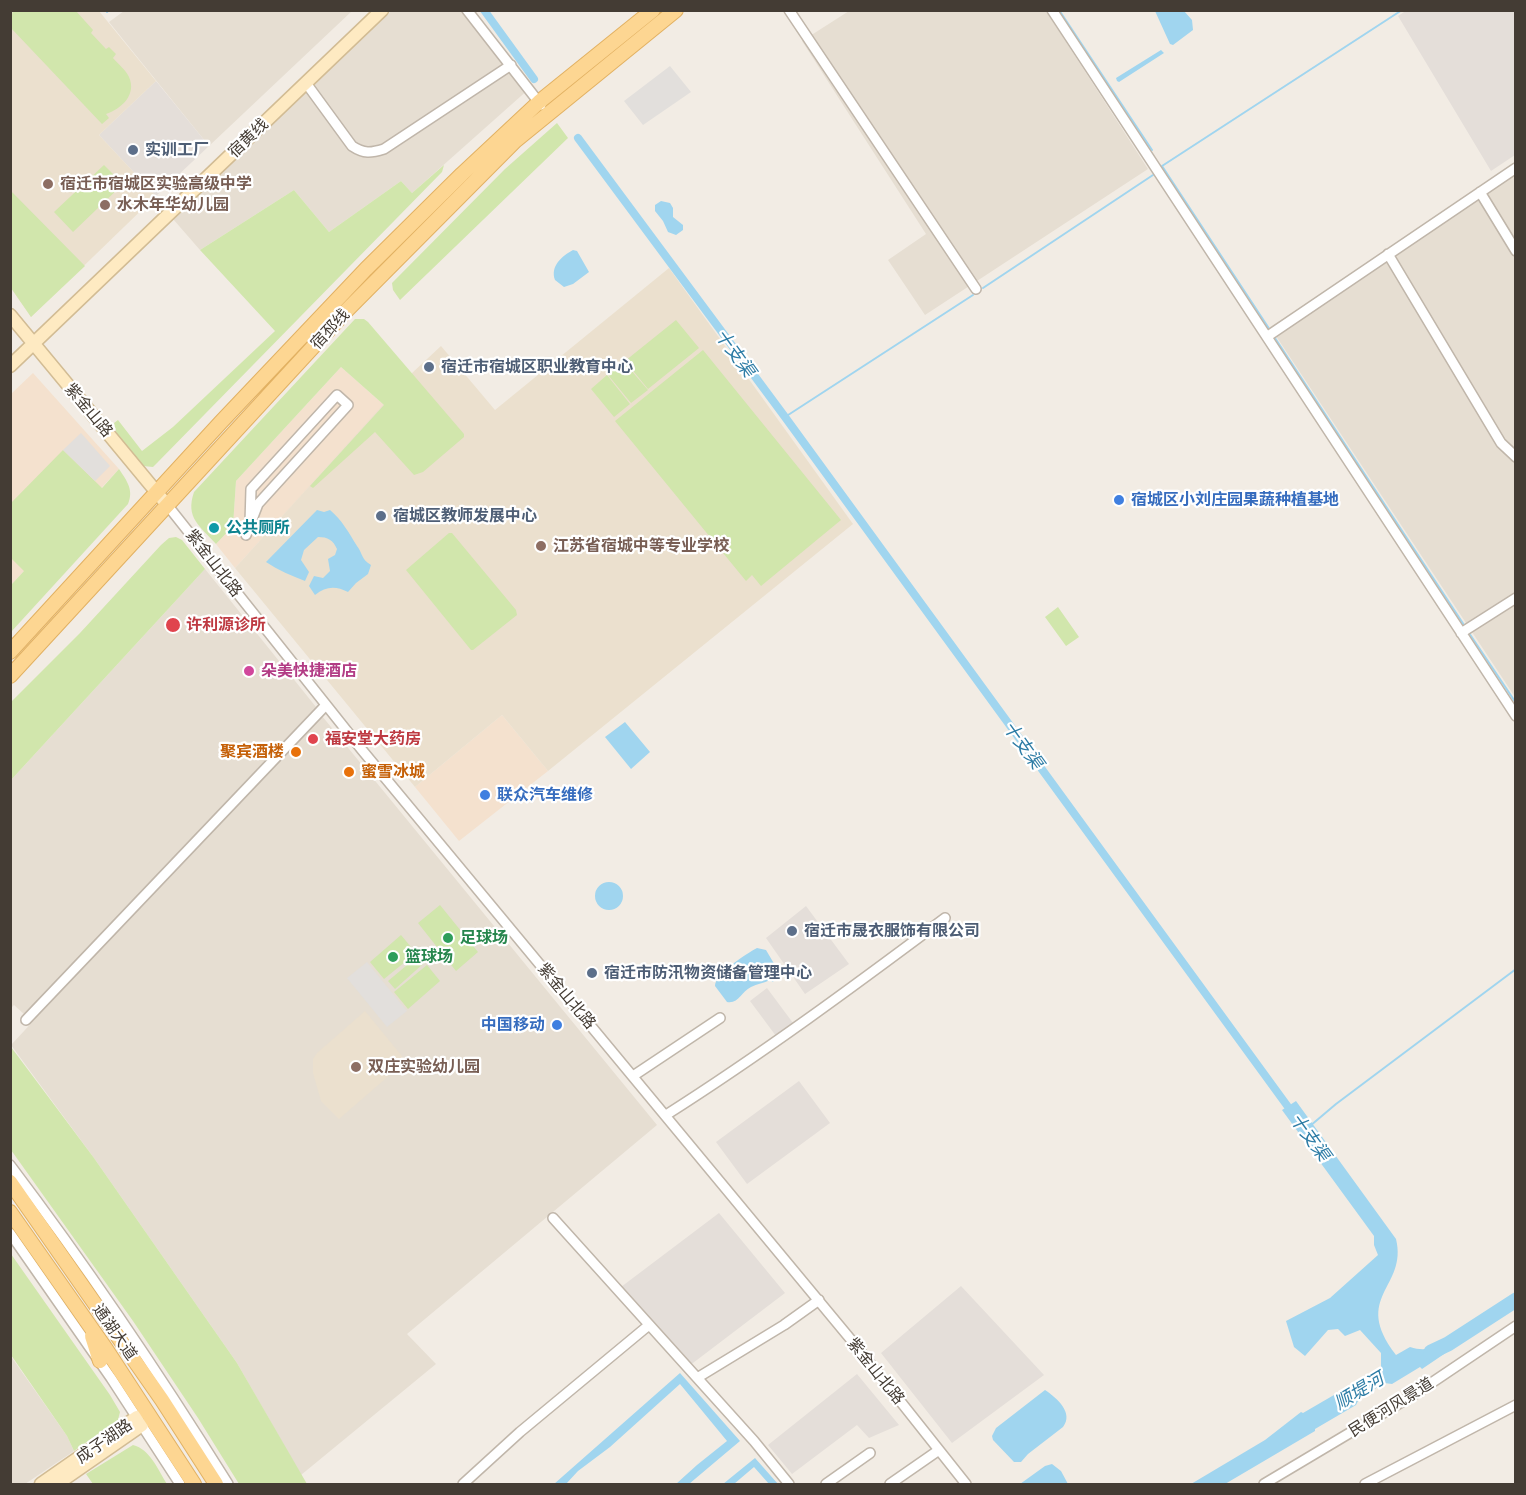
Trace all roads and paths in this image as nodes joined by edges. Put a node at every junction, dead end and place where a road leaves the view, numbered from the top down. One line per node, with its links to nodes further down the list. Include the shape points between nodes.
1 (382, 10): 8 (main road, 宿黄线)
2 (466, 10): 7 (street)
3 (653, 10): 9 (main road, 宿邳线)
4 (676, 10): 10 (main road, 宿邳线)
5 (789, 10): 16 (street)
6 (1052, 10): 18 (street)
7 (511, 65): 8 (street, via 384,149 369,153 352,146); 9 (street)
8 (306, 83): 19 (main road, 宿黄线)
9 (539, 102): 10 (street); 22 (main road, 宿邳线, via 366,269)
10 (548, 114): 23 (main road, 宿邳线, via 515,141 348,309)
11 (1515, 168): 12 (street)
12 (1480, 192): 13 (street); 15 (street)
13 (1512, 238): 14 (street)
14 (1515, 251)
15 (1388, 254): 18 (street); 21 (street, via 1500,440)
16 (976, 289)
17 (10, 315): 19 (main road, 紫金山路)
18 (1271, 334): 27 (street)
19 (34, 344): 20 (main road, 宿黄线); 22 (main road, 紫金山路)
20 (10, 366)
21 (1515, 457)
22 (157, 493): 23 (main road, 紫金山路); 28 (main road, 宿邳线)
23 (168, 506): 29 (main road, 宿邳线); 30 (street, 紫金山北路)
24 (250, 523): 24 (street, via 251,489 337,395 348,405 258,504); 25 (street)
25 (246, 535)
26 (1515, 598): 27 (street)
27 (1465, 631): 31 (street)
28 (10, 652)
29 (10, 676)
30 (326, 705): 34 (street); 35 (street, 紫金山北路)
31 (1515, 716)
32 (945, 918): 36 (street, via 847,991)
33 (720, 1018): 35 (street)
34 (26, 1020)
35 (633, 1076): 36 (street, 紫金山北路)
36 (666, 1115): 42 (street, 紫金山北路)
37 (10, 1165): 57 (street, via 122,1321)
38 (10, 1182): 56 (main road, 通湖大道, via 162,1400)
39 (10, 1212): 43 (main road, 通湖大道)
40 (553, 1218): 44 (street)
41 (10, 1233): 46 (street)
42 (819, 1300): 47 (street); 50 (street, 紫金山北路)
43 (88, 1322): 46 (main road); 55 (main road, 通湖大道)
44 (649, 1324): 47 (street); 58 (street)
45 (1515, 1326): 63 (street, 民便河风景道, via 1415,1394)
46 (100, 1361): 49 (street)
47 (697, 1378): 59 (street)
48 (1515, 1405): 64 (street)
49 (140, 1421): 52 (main road, 成子湖路); 53 (main road, 成子湖路); 54 (street)
50 (939, 1450): 61 (street); 62 (street, 紫金山北路)
51 (870, 1453): 60 (street)
52 (41, 1485)
53 (57, 1485)
54 (180, 1485)
55 (194, 1485)
56 (216, 1485)
57 (228, 1485)
58 (462, 1485)
59 (789, 1485)
60 (826, 1485)
61 (890, 1485)
62 (966, 1485)
63 (1264, 1485)
64 (1365, 1485)

